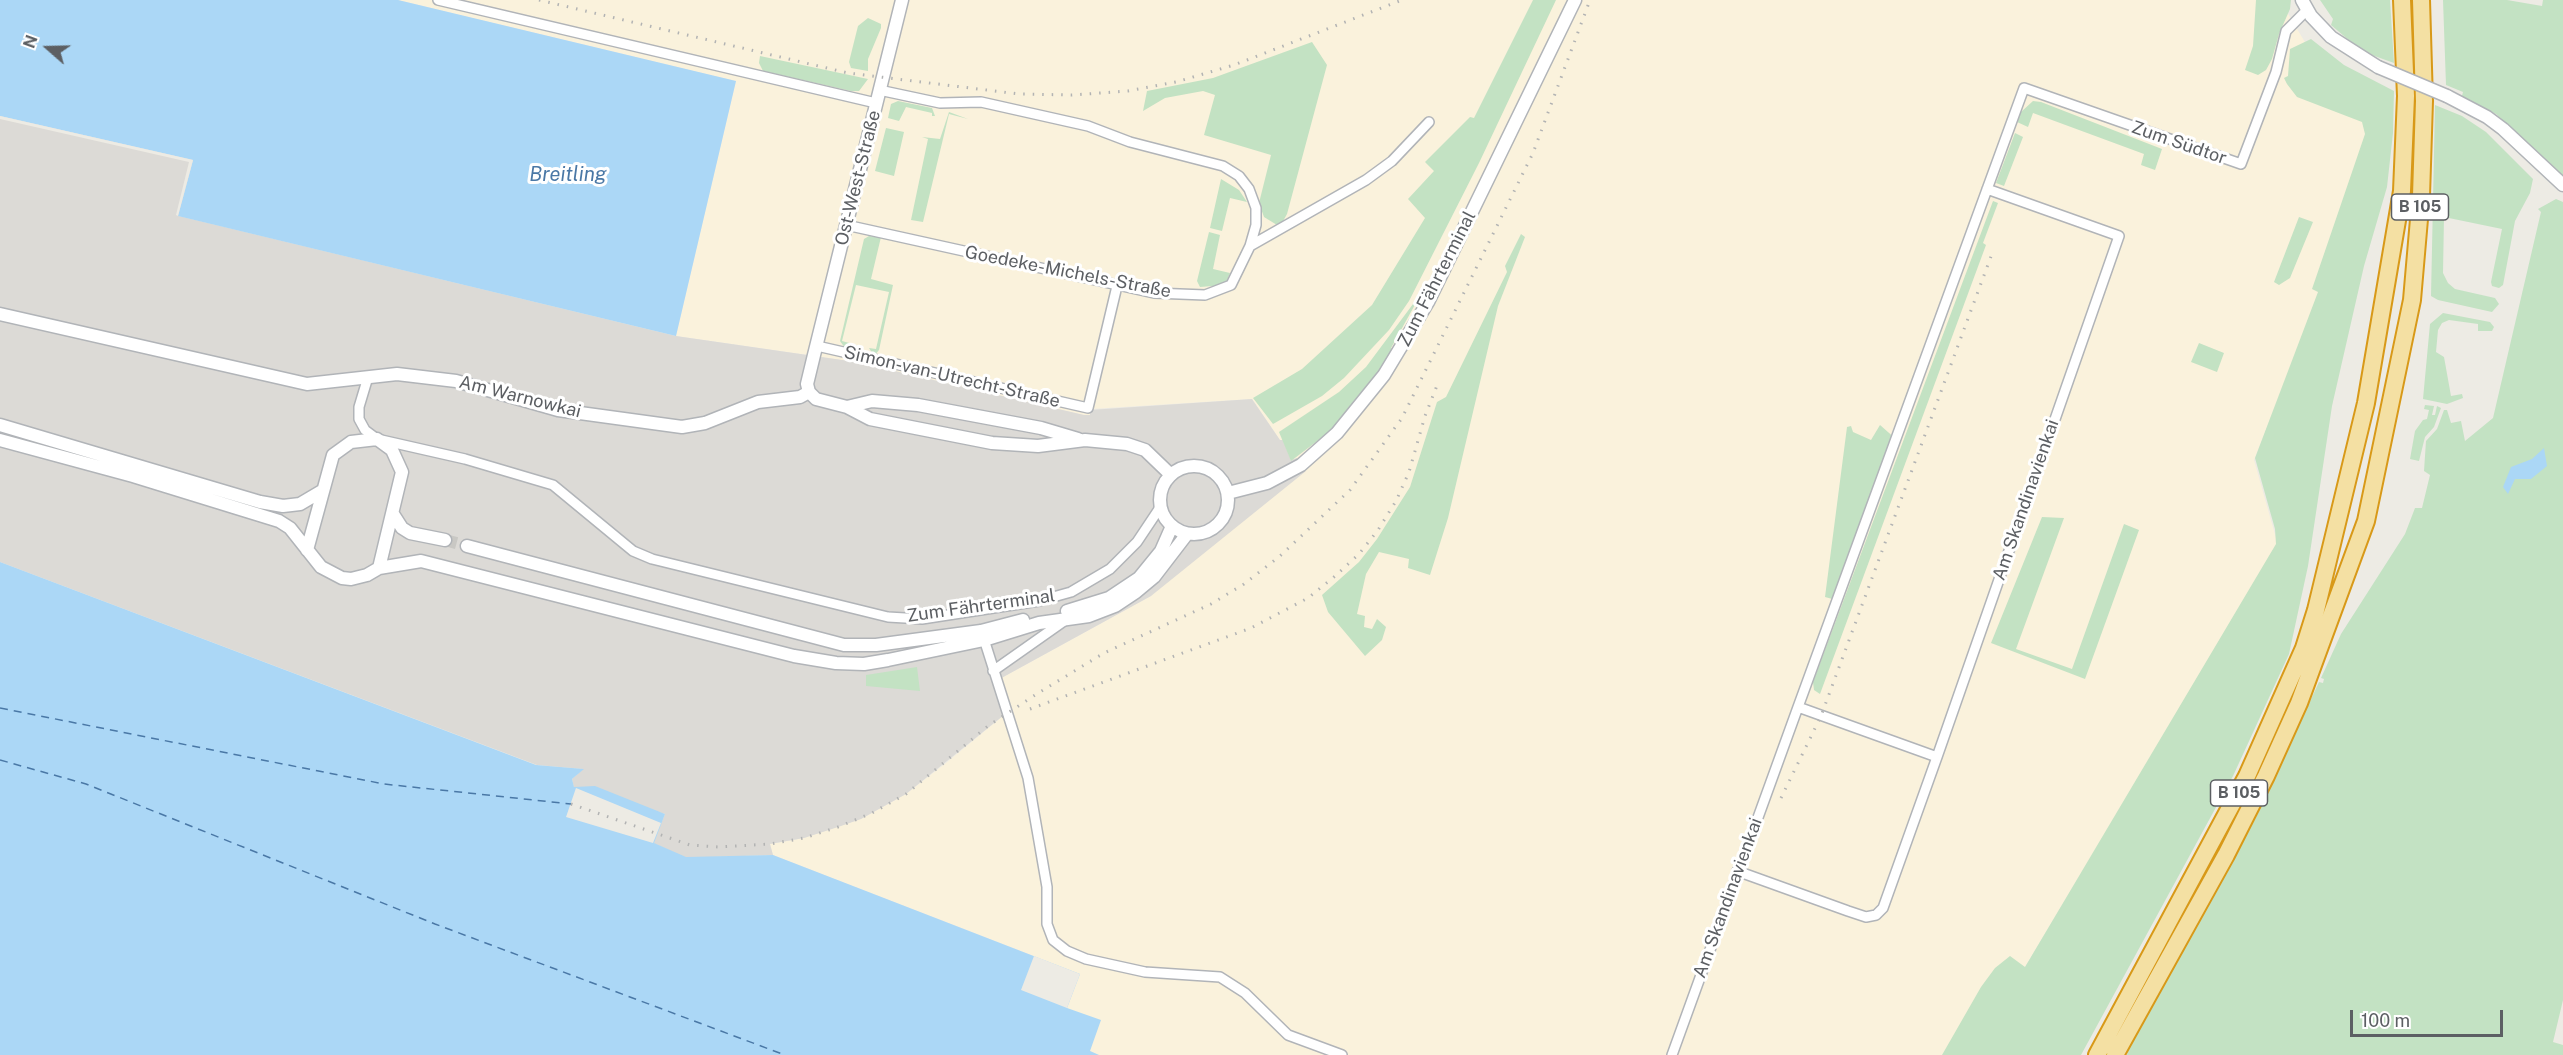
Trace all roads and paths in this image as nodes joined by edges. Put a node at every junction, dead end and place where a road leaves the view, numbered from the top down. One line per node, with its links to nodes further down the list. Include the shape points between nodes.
1 (438, 0): 8 (street, Goedeke-Michels-Straße)
2 (902, 0): 8 (street, Ost-West-Straße)
3 (2402, 0): 43 (highway, B 105, via 2406,96 2402,191 2366,403 2316,610 2304,648 2247,776)
4 (2421, 0): 44 (highway, B 105, via 2424,112 2412,300 2363,532 2300,703 2271,766)
5 (2305, 5): 7 (street, Zum Südtor, via 2286,31 2276,72 2241,164); 10 (street, Zum Südtor, bridge, via 2338,43 2378,67 2487,117)
6 (1573, 6): 26 (street, Zum Fährterminal, via 1428,303 1384,375 1337,433 1301,465 1267,483)
7 (2024, 88): 11 (street, Am Skandinavienkai)
8 (878, 97): 12 (street, Ost-West-Straße); 13 (street, Goedeke-Michels-Straße, via 981,102 1079,123 1130,142 1222,166 1239,176 1252,199 1256,225)
9 (1429, 122): 13 (street, via 1392,161 1366,180)
10 (2563, 185)
11 (1987, 189): 38 (street, Am Skandinavienkai); 39 (street, Am Skandinavienkai, via 2118,236)
12 (846, 225): 14 (street, Goedeke-Michels-Straße); 16 (street, Ost-West-Straße)
13 (1250, 246): 14 (street, Goedeke-Michels-Straße, via 1231,285 1216,293 1154,293)
14 (1117, 286): 16 (street, Simon-van-Utrecht-Straße, via 1088,408)
15 (0, 314): 17 (street, Am Warnowkai, via 307,384)
16 (817, 346): 18 (street, Ost-West-Straße, via 807,384)
17 (368, 377): 18 (street, Am Warnowkai, via 397,374 456,381 558,410 682,427 705,423 758,402); 21 (street, via 358,407 359,419)
18 (809, 392): 19 (street, via 816,399)
19 (847, 407): 23 (street, via 872,401 918,405); 23 (street, via 870,419 992,443 1038,446)
20 (0, 425): 25 (street, via 283,506 300,504)
21 (377, 439): 25 (street, via 351,442 333,454); 27 (street, Zum Fährterminal, via 553,485 633,551 663,563 888,617 922,619 1039,601 1071,592 1110,569 1137,542); 28 (street, via 392,450 402,472)
22 (0, 440): 33 (street, via 279,520)
23 (1085, 440): 24 (street, via 1119,442 1139,448)
24 (1171, 475): 26 (street, via 1193,466 1209,469 1221,479); 27 (street, Zum Fährterminal, via 1162,489)
25 (322, 490): 33 (street)
26 (1228, 493): 30 (street, via 1227,508 1216,527)
27 (1161, 506): 29 (street)
28 (393, 514): 31 (street, via 410,533); 34 (street)
29 (1172, 526): 30 (street); 36 (street, Zum Fährterminal, via 1151,565 1125,590 1093,605)
30 (1187, 534): 35 (street, Zum Fährterminal, via 1154,577 1136,592 1115,606)
31 (445, 540)
32 (467, 546): 36 (street, Zum Fährterminal, via 844,645)
33 (307, 550): 34 (street, via 321,567 342,578 367,575)
34 (379, 568): 36 (street, Zum Fährterminal, via 421,561 819,661 864,664)
35 (1066, 619): 36 (street, Zum Fährterminal); 37 (street)
36 (983, 635): 37 (street)
37 (993, 671): 41 (street, via 1028,778 1047,886 1047,924 1053,940 1086,959 1145,972 1220,977 1245,993 1288,1035)
38 (1798, 707): 39 (street); 40 (street, Am Skandinavienkai)
39 (1937, 757): 40 (street, via 1883,908 1875,915 1866,917)
40 (1737, 871): 42 (street, Am Skandinavienkai)
41 (1342, 1055)
42 (1672, 1055)
43 (2097, 1055)
44 (2115, 1055)

